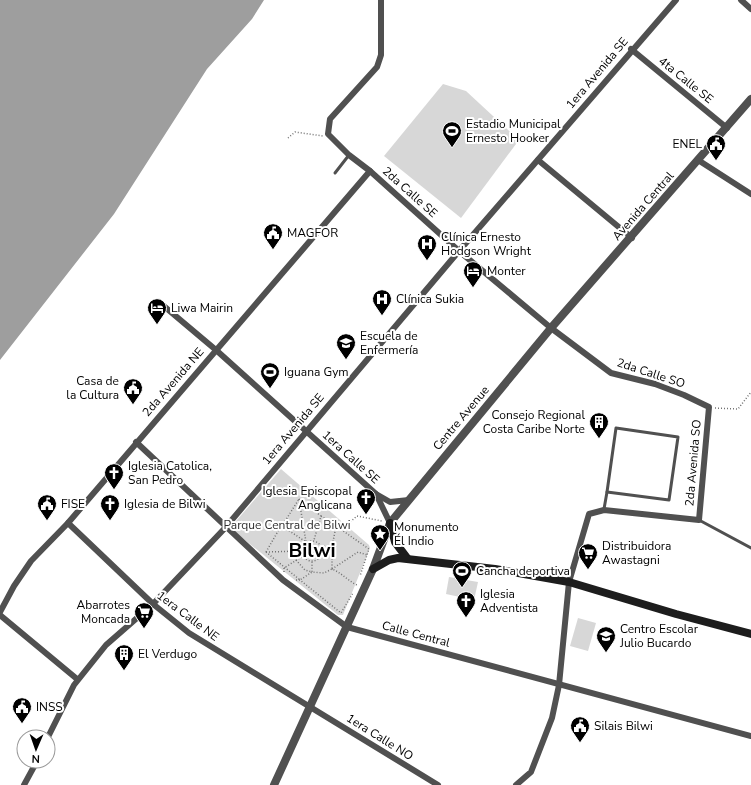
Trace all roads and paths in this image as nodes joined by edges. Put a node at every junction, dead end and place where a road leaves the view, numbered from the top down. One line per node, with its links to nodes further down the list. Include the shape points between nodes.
1 (381, 0): 8 (street, via 381,55 377,67 330,119)
2 (676, 0): 5 (street, 1era Avenida SE)
3 (741, 0): 4 (street)
4 (751, 9)
5 (631, 49): 7 (street, 4ta Calle SE); 11 (street, 1era Avenida SE)
6 (751, 99): 7 (street, Avenida Central)
7 (727, 128): 12 (street, Avenida Central)
8 (328, 134): 9 (path, via 320,136 295,132); 10 (street, 2da Calle SE)
9 (288, 138)
10 (348, 155): 13 (street, 2da Calle SE); 14 (lane)
11 (538, 160): 16 (street); 17 (street, 1era Avenida SE)
12 (698, 160): 15 (street); 16 (street, Avenida Central)
13 (370, 171): 17 (street, 2da Calle SE); 20 (street, 2da Avenida NE)
14 (335, 173)
15 (751, 194)
16 (632, 238): 19 (street, Avenida Central)
17 (459, 251): 19 (street, 2da Calle SE); 23 (street, 1era Avenida SE)
18 (159, 302): 20 (street, 1era Calle SE)
19 (552, 328): 22 (street, 2da Calle SO, via 611,373 655,384); 28 (street, Centre Avenue)
20 (216, 350): 23 (street, 1era Calle SE); 24 (street, 2da Avenida NE)
21 (751, 392): 22 (path, via 738,409)
22 (709, 408): 31 (street, 2da Avenida SO)
23 (306, 431): 26 (street, 1era Calle SE); 36 (street, 1era Avenida SE)
24 (136, 442): 32 (street, 2da Avenida NE); 36 (street, Calle Central)
25 (607, 492): 25 (lane, via 616,428 678,437 669,500); 29 (lane)
26 (376, 494): 28 (street, via 390,502); 33 (street, 1era Calle SE)
27 (299, 499): 30 (path); 34 (path); 38 (path)
28 (409, 500): 33 (street, Centre Avenue)
29 (604, 510): 31 (street); 54 (street, via 589,514)
30 (321, 516): 35 (path); 37 (path)
31 (699, 520): 41 (lane)
32 (68, 523): 56 (street, 1era Calle NE); 57 (street, 2da Avenida NE, via 31,561)
33 (390, 523): 35 (path, via 357,516 349,523); 46 (main road, via 395,542); 51 (street)
34 (282, 526): 38 (path); 43 (path)
35 (336, 526): 40 (path); 44 (path, via 369,549)
36 (225, 528): 56 (street, 1era Avenida SE); 59 (street, Calle Central, via 283,580)
37 (314, 540): 38 (path); 39 (path)
38 (306, 542): 42 (path)
39 (321, 546): 40 (path); 48 (path, via 321,556)
40 (332, 547): 50 (path)
41 (751, 548)
42 (301, 551): 43 (path); 45 (path)
43 (266, 552): 49 (path)
44 (368, 555): 50 (path, via 358,552); 55 (path)
45 (303, 556): 47 (path); 48 (path)
46 (407, 558): 51 (main road, via 389,560); 54 (main road, via 495,569)
47 (296, 560): 49 (path); 52 (path, via 305,570)
48 (312, 561): 52 (path)
49 (284, 568): 53 (path)
50 (332, 569): 52 (path, via 324,573); 55 (path)
51 (373, 569): 59 (street)
52 (312, 572): 53 (path)
53 (300, 580): 55 (path, via 341,613)
54 (569, 582): 60 (main road); 62 (street)
55 (357, 585)
56 (153, 604): 61 (street, 1era Avenida SE, via 106,645); 63 (street, 1era Calle NE, via 189,633)
57 (0, 612)
58 (0, 615): 61 (street)
59 (347, 626): 62 (street, Calle Central); 63 (street)
60 (751, 634)
61 (77, 679): 64 (street, 1era Avenida SE)
62 (559, 685): 65 (street, Calle Central); 72 (street, via 552,718 539,754 531,772)
63 (310, 706): 67 (street, 1era Calle NO); 68 (street)
64 (52, 729)
65 (751, 736)
66 (33, 769): 69 (street)
67 (426, 778): 70 (street); 71 (street, 1era Calle NO)
68 (277, 784)
69 (24, 785)
70 (422, 785)
71 (438, 785)
72 (516, 785)

